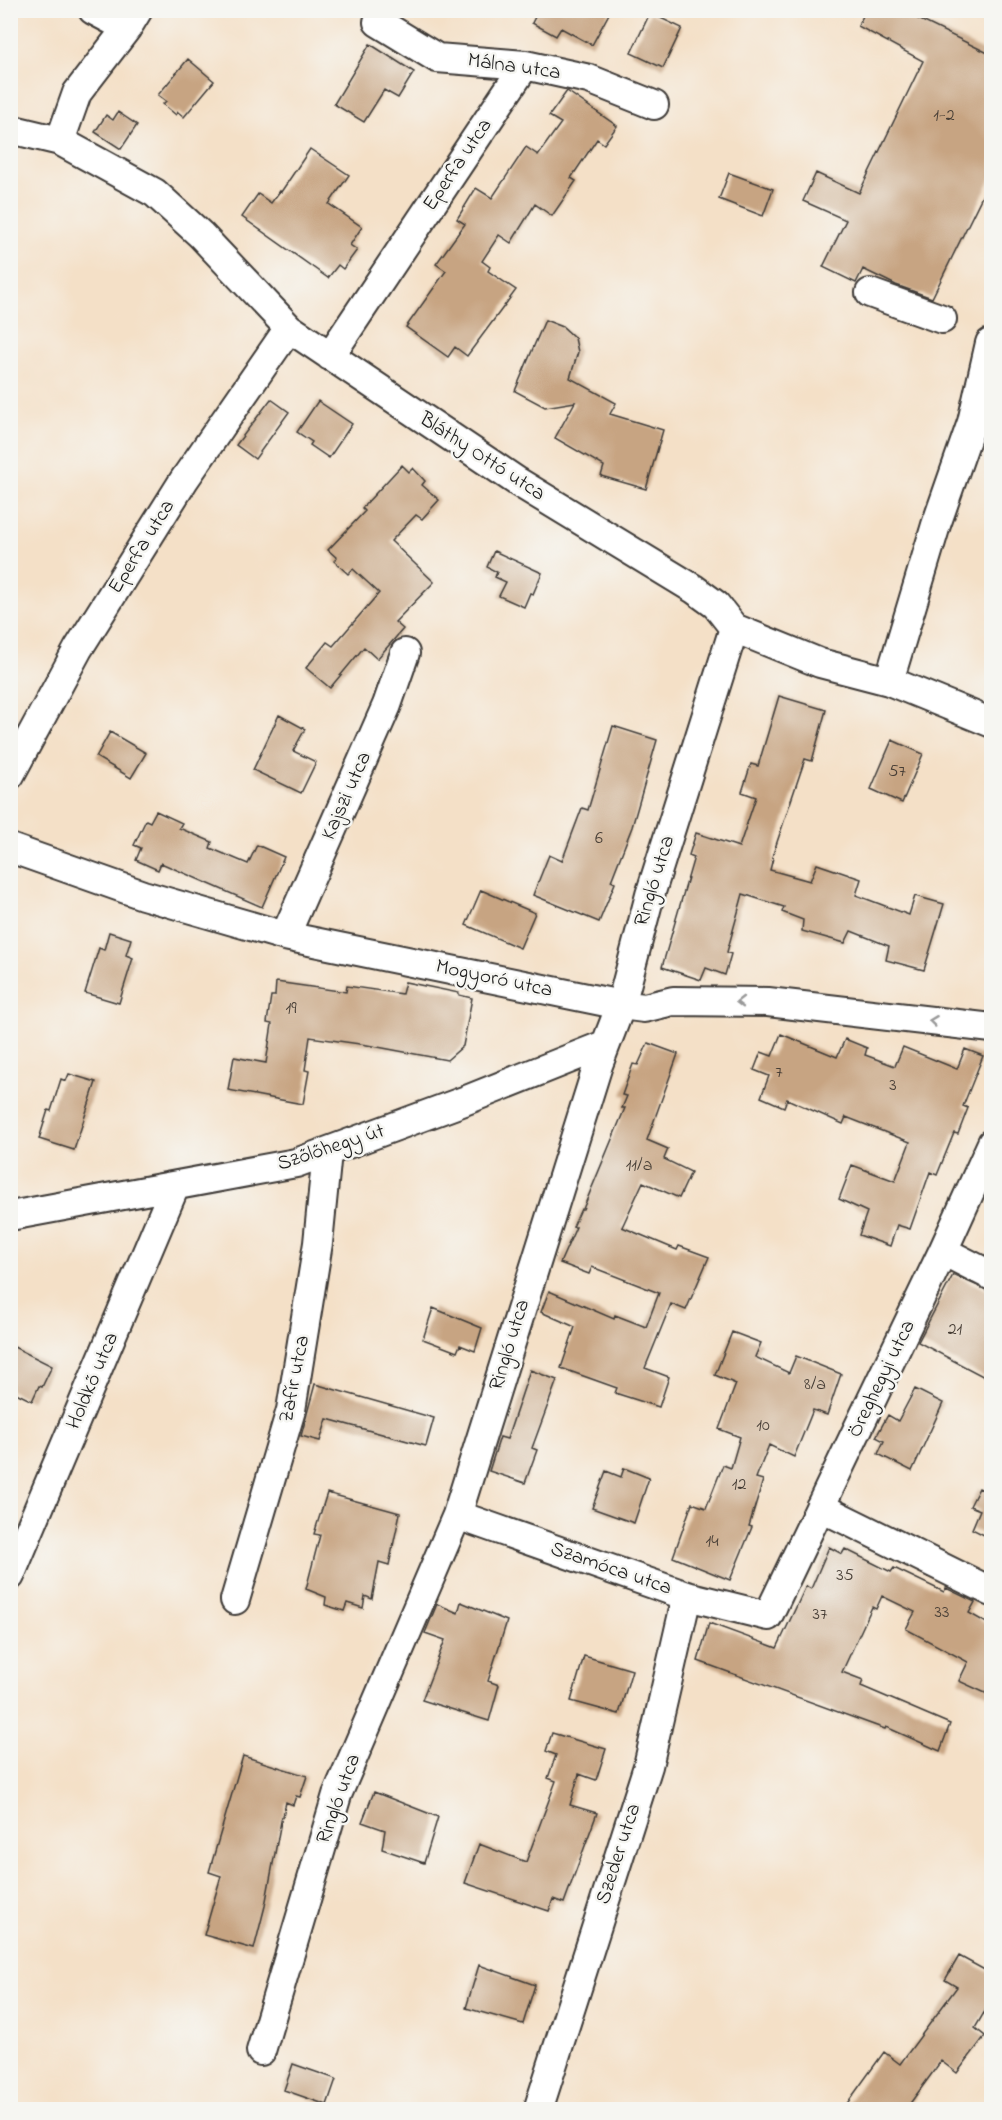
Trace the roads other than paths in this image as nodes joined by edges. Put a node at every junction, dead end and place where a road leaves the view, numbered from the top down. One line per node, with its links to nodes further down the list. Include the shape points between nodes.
1 (93, 10): 2 (street)
2 (133, 19): 7 (street, via 77,93)
3 (378, 22): 4 (street, Málna utca, via 437,58)
4 (525, 65): 5 (street, Málna utca, via 589,79); 12 (street, Eperfa utca)
5 (654, 105)
6 (10, 129): 7 (street, Bláthy Ottó utca)
7 (60, 141): 10 (street, Bláthy Ottó utca, via 155,193 201,235)
8 (870, 293): 9 (street)
9 (942, 319)
10 (289, 328): 12 (street, Bláthy Ottó utca); 17 (street, Eperfa utca, via 184,480 78,649)
11 (990, 343): 15 (street, via 972,422)
12 (330, 356): 13 (street, Bláthy Ottó utca, via 518,482 694,589 716,605)
13 (734, 628): 15 (street, Bláthy Ottó utca, via 820,663); 20 (street, Ringló utca, via 650,895)
14 (405, 653): 19 (street, Kajszi utca, via 387,705)
15 (889, 681): 16 (street, Bláthy Ottó utca)
16 (992, 723)
17 (10, 776)
18 (10, 848): 19 (street, Mogyoró utca, via 143,895)
19 (285, 936): 20 (street, Mogyoró utca)
20 (621, 1005): 21 (street, Mogyoró utca, one-way to 20, via 768,1002 673,1001 644,1008); 22 (street, Ringló utca)
21 (992, 1028)
22 (604, 1045): 24 (street, Szőlőhegy út); 30 (street, Ringló utca)
23 (992, 1143): 27 (street, Öreghegyi utca)
24 (327, 1152): 25 (street, Szőlőhegy út, via 296,1164); 34 (street, Zafír utca, via 318,1243 291,1410)
25 (175, 1186): 26 (street, Szőlőhegy út); 31 (street, Holdkő utca)
26 (10, 1216)
27 (943, 1251): 28 (street); 29 (street, Öreghegyi utca)
28 (992, 1276)
29 (820, 1507): 32 (street); 35 (street, Öreghegyi utca)
30 (457, 1515): 33 (street, Szamóca utca); 36 (street, Ringló utca, via 337,1795)
31 (10, 1576)
32 (992, 1592)
33 (687, 1596): 35 (street, Szamóca utca); 37 (street, Szeder utca, via 648,1766)
34 (235, 1600)
35 (768, 1616)
36 (261, 2051)
37 (538, 2109)

